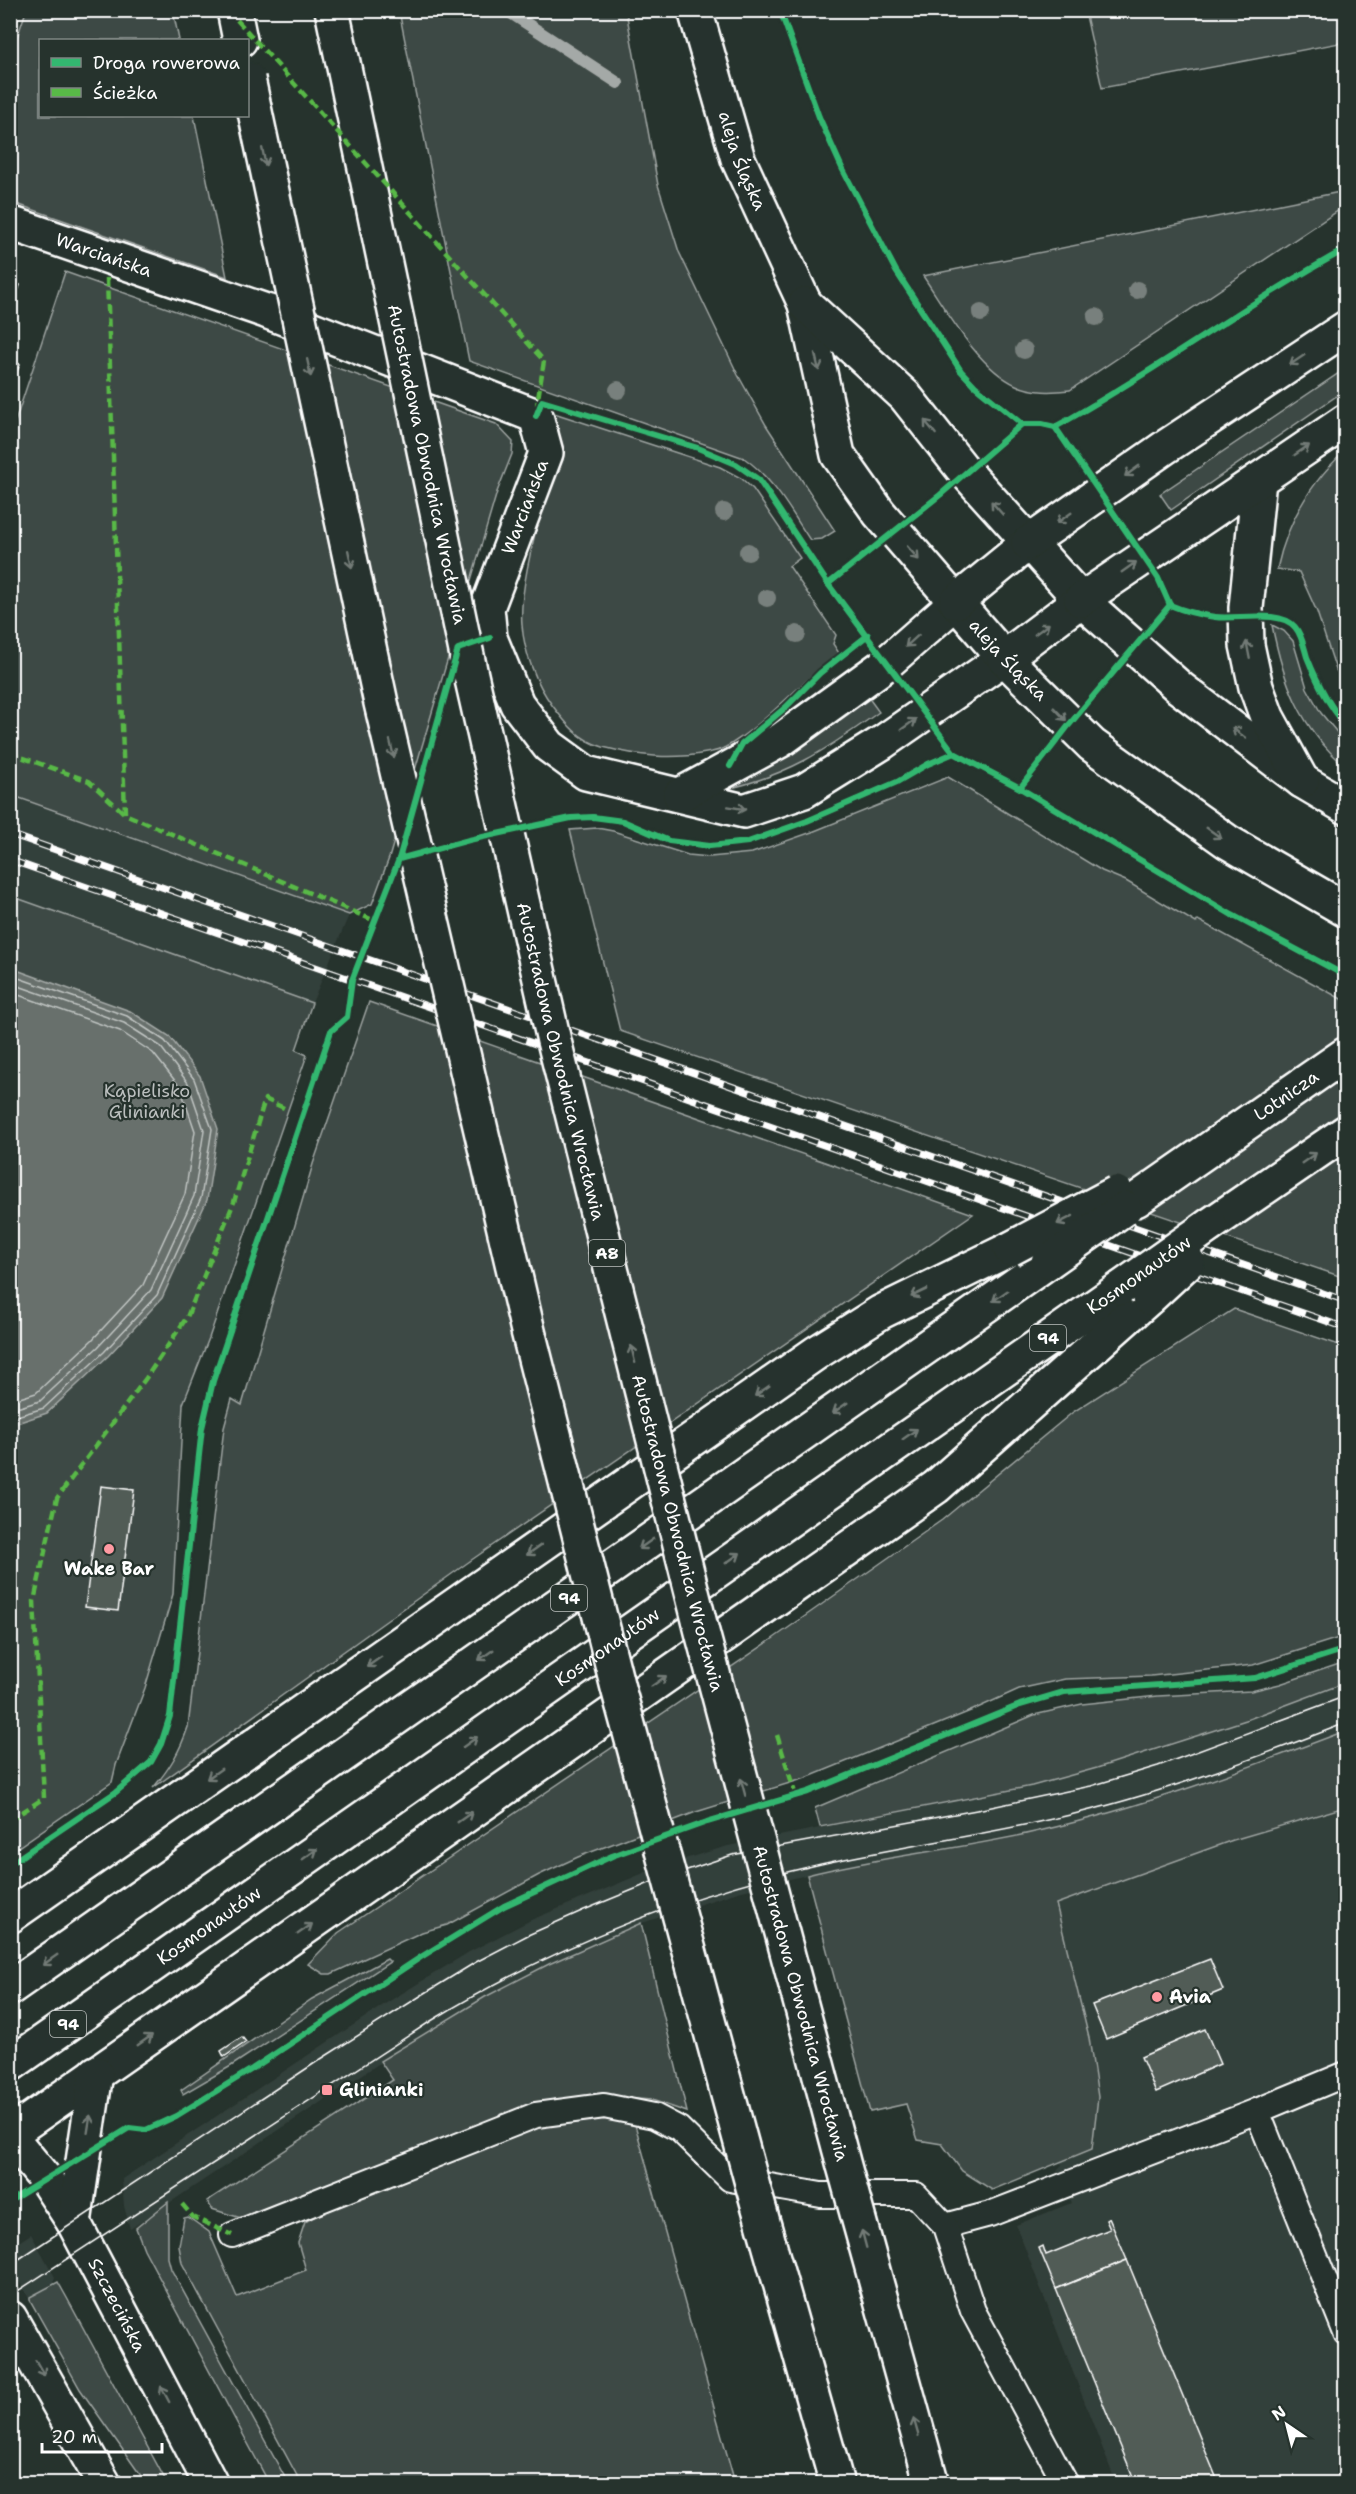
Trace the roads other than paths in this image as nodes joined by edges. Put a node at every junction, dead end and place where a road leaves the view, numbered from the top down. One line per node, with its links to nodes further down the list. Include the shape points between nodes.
1 (234, 10): 4 (main road)
2 (332, 10): 38 (main road, Autostradowa Obwodnica Wrocławia / A8, one-way to 2, bridge, via 702,1632 554,1041 471,675)
3 (695, 10): 7 (main road, aleja Śląska, via 738,159)
4 (240, 39)
5 (249, 84): 37 (main road, one-way to 37, bridge, via 381,703 528,1331 621,1699)
6 (10, 223): 16 (main road, Warciańska, via 266,311 536,416 546,453 487,608 490,638 518,704 549,746 586,773)
7 (805, 304): 11 (main road, aleja Śląska, one-way to 7, via 905,396); 13 (main road, aleja Śląska, one-way to 13, via 838,455 879,513)
8 (1346, 328): 11 (main road, one-way to 11)
9 (1346, 421): 10 (main road, Warciańska, one-way to 9)
10 (1259, 480): 12 (main road, Warciańska, one-way to 10); 15 (main road, one-way to 10, via 1268,717 1256,687 1247,645 1246,608)
11 (1028, 543): 12 (main road, aleja Śląska); 13 (main road)
12 (1081, 600): 14 (main road, Warciańska, one-way to 12); 15 (main road, aleja Śląska, one-way to 12, via 1180,688)
13 (956, 602): 14 (main road, aleja Śląska); 16 (main road, one-way to 16, via 882,667 781,740)
14 (1004, 658): 16 (main road, Warciańska, one-way to 14, via 744,811 804,790 883,742); 18 (main road, aleja Śląska, one-way to 18, via 1106,756 1228,842)
15 (1302, 781): 17 (main road, aleja Śląska)
16 (680, 795)
17 (1346, 807)
18 (1346, 910)
19 (1346, 1054): 21 (main road, Lotnicza / 94, via 1228,1137)
20 (1346, 1132): 22 (main road, one-way to 20, bridge, via 1264,1189)
21 (1126, 1197): 23 (main road, one-way to 23, bridge, via 881,1312 816,1353); 24 (main road, 94, one-way to 24, bridge, via 1048,1262)
22 (1135, 1293): 25 (main road, Kosmonautów / 94, one-way to 22); 26 (main road, one-way to 22, via 936,1487)
23 (10, 1916)
24 (10, 1988)
25 (10, 2065)
26 (96, 2073): 29 (main road); 30 (main road, one-way to 26)
27 (1346, 2074): 28 (lane)
28 (1257, 2111): 31 (lane, via 990,2214); 34 (lane)
29 (10, 2135): 30 (main road, Szczecińska)
30 (74, 2223): 36 (main road, Szczecińska, one-way to 30)
31 (945, 2226): 32 (lane, via 916,2195 821,2195 730,2179 679,2129 654,2116 604,2106 536,2115); 39 (lane, via 973,2312)
32 (232, 2235)
33 (10, 2318): 35 (main road, one-way to 35)
34 (1346, 2333)
35 (104, 2484)
36 (211, 2484)
37 (837, 2484)
38 (932, 2484)
39 (1066, 2484)

